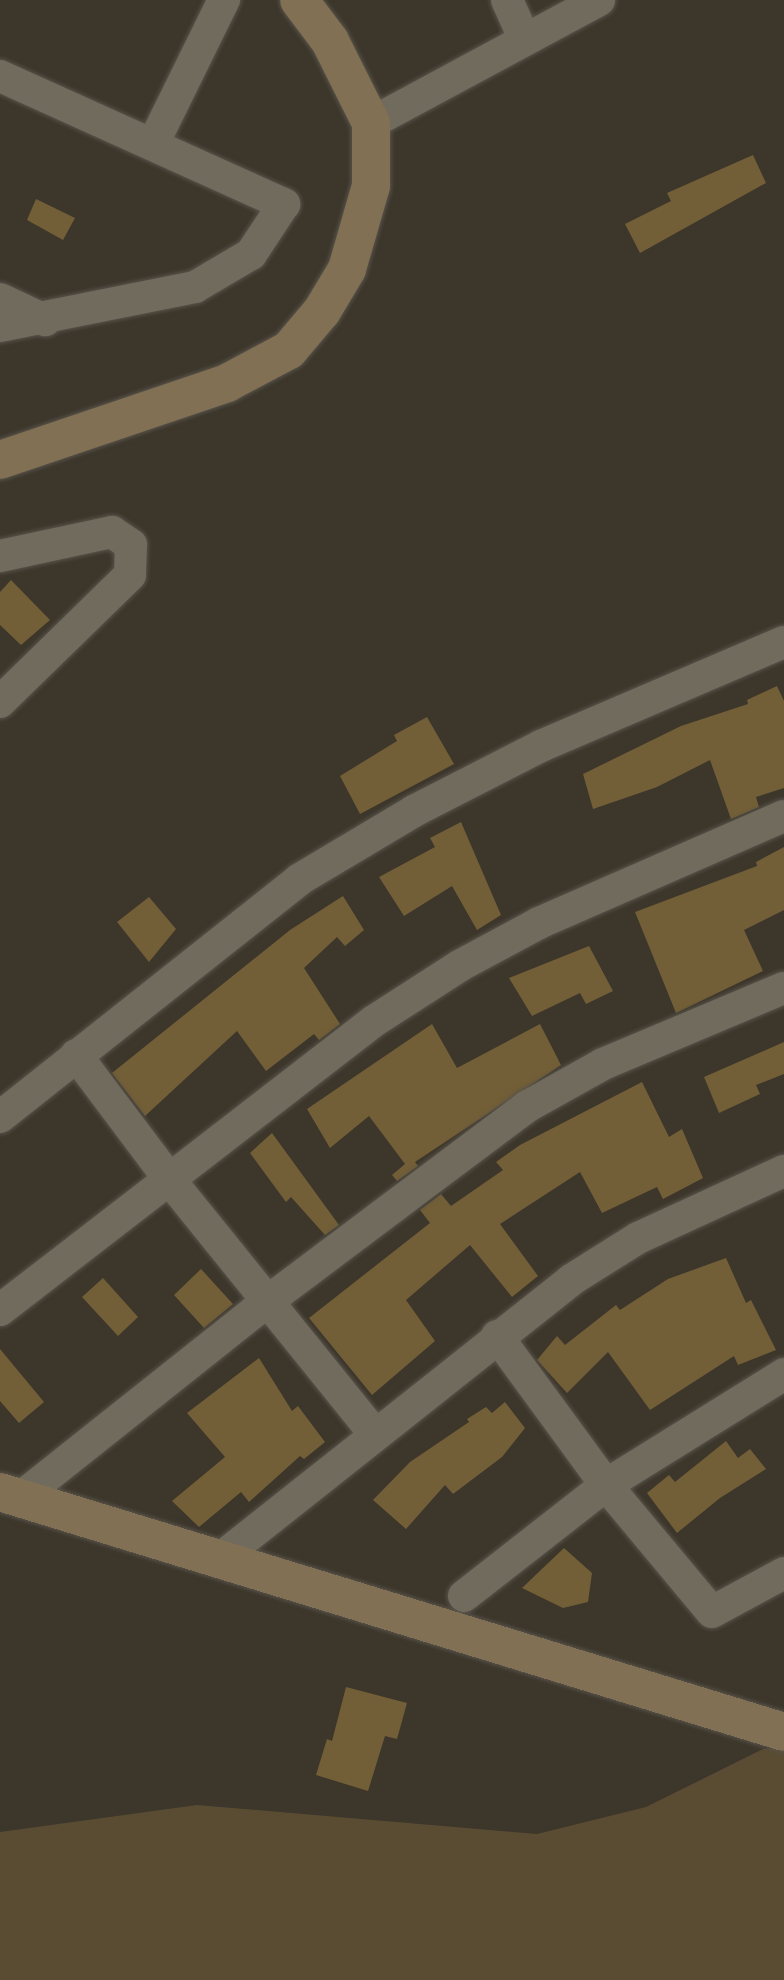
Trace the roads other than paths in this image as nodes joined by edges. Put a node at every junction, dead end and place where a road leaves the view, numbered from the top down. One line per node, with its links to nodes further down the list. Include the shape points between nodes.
1 (224, 0): 8 (street)
2 (299, 0): 7 (street, via 330,41)
3 (507, 0): 5 (street)
4 (599, 0): 5 (street)
5 (524, 38): 7 (street)
6 (0, 76): 8 (street)
7 (371, 123): 12 (street, via 372,186 347,269 322,311 289,350 227,383)
8 (153, 144): 10 (street, via 284,204 251,254 195,287)
9 (0, 299): 10 (street)
10 (46, 320): 11 (street)
11 (0, 326)
12 (0, 460)
13 (0, 556): 15 (street, via 112,532 131,545 130,575)
14 (784, 642): 18 (street, via 541,746 414,811 300,878)
15 (0, 702)
16 (784, 816): 21 (street, via 539,923 461,965 374,1021)
17 (784, 988): 22 (street, via 603,1065 528,1106)
18 (76, 1055): 19 (street); 21 (street)
19 (0, 1116)
20 (784, 1171): 24 (street, via 638,1238 571,1280)
21 (169, 1179): 22 (street); 23 (street)
22 (268, 1301): 26 (street); 28 (street)
23 (0, 1310)
24 (497, 1336): 26 (street); 27 (street)
25 (784, 1374): 27 (street)
26 (374, 1433): 29 (street)
27 (606, 1485): 30 (street, via 712,1612); 31 (street)
28 (10, 1495): 29 (street)
29 (217, 1561): 32 (street)
30 (784, 1573)
31 (464, 1596)
32 (784, 1732)

